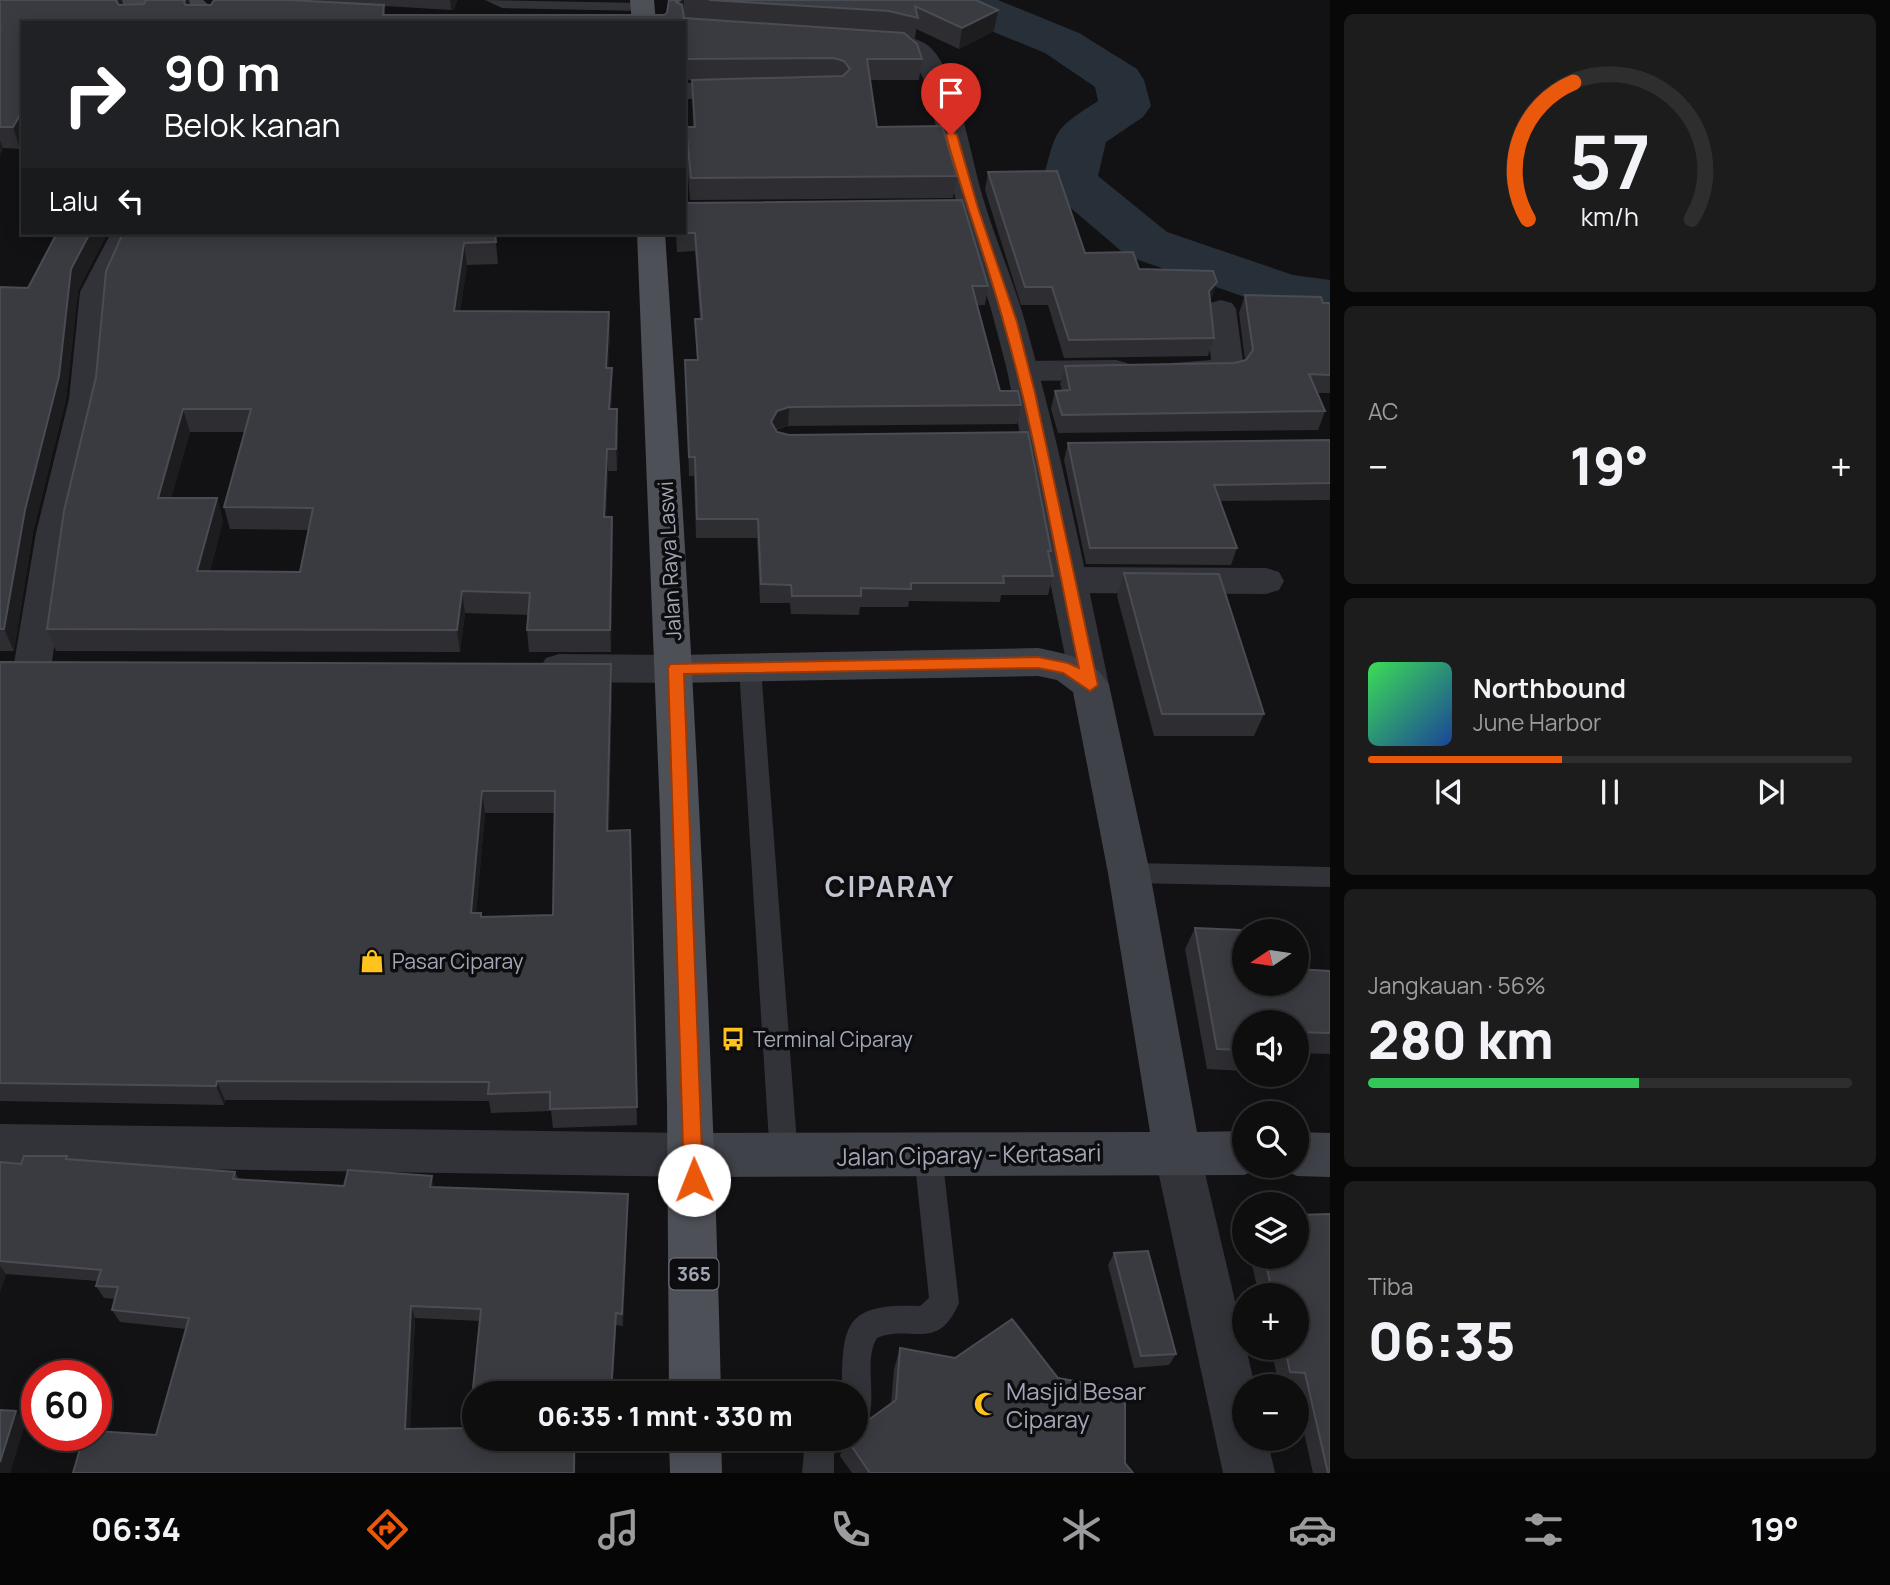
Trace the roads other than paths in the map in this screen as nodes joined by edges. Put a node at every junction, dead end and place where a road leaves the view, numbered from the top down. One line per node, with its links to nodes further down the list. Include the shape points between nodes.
1 (101, 0): 4 (main road)
2 (643, 10): 3 (lane, via 502,4)
3 (487, 11): 6 (main road)
4 (139, 13): 5 (main road)
5 (213, 13)
6 (514, 21)
7 (841, 38): 13 (street, via 910,46 930,64 958,208 1010,322)
8 (686, 91): 9 (street)
9 (765, 91)
10 (124, 235): 16 (street, via 94,292 85,399)
11 (651, 235): 19 (main road, Jalan Raya Laswi / 365)
12 (1221, 309): 13 (street, via 1228,369)
13 (1023, 372): 14 (street)
14 (1069, 580): 15 (street); 21 (street)
15 (1266, 582)
16 (16, 668): 17 (street)
17 (73, 668)
18 (524, 668): 19 (street)
19 (676, 668): 20 (main road); 29 (main road, Jalan Raya Laswi / 365)
20 (750, 668): 21 (main road, via 1038,662 1068,668); 31 (lane)
21 (1090, 685): 22 (main road)
22 (1129, 873): 23 (lane); 25 (main road)
23 (1330, 877)
24 (0, 1145): 29 (street)
25 (1177, 1152): 26 (main road, Jalan Ciparay - Kertasari); 27 (main road, Jalan Ciparay - Kertasari); 38 (street)
26 (1232, 1153)
27 (928, 1154): 31 (main road, Jalan Ciparay - Kertasari); 33 (lane, via 944,1304 926,1321 876,1321 866,1326 858,1337)
28 (1309, 1154): 30 (main road)
29 (693, 1155): 31 (main road, Jalan Ciparay - Kertasari); 32 (main road, Jalan Raya Laswi / 365)
30 (1330, 1155)
31 (783, 1157)
32 (695, 1381)
33 (857, 1381)
34 (695, 1451): 36 (main road)
35 (819, 1451): 37 (lane)
36 (696, 1473)
37 (818, 1473)
38 (1249, 1473)

